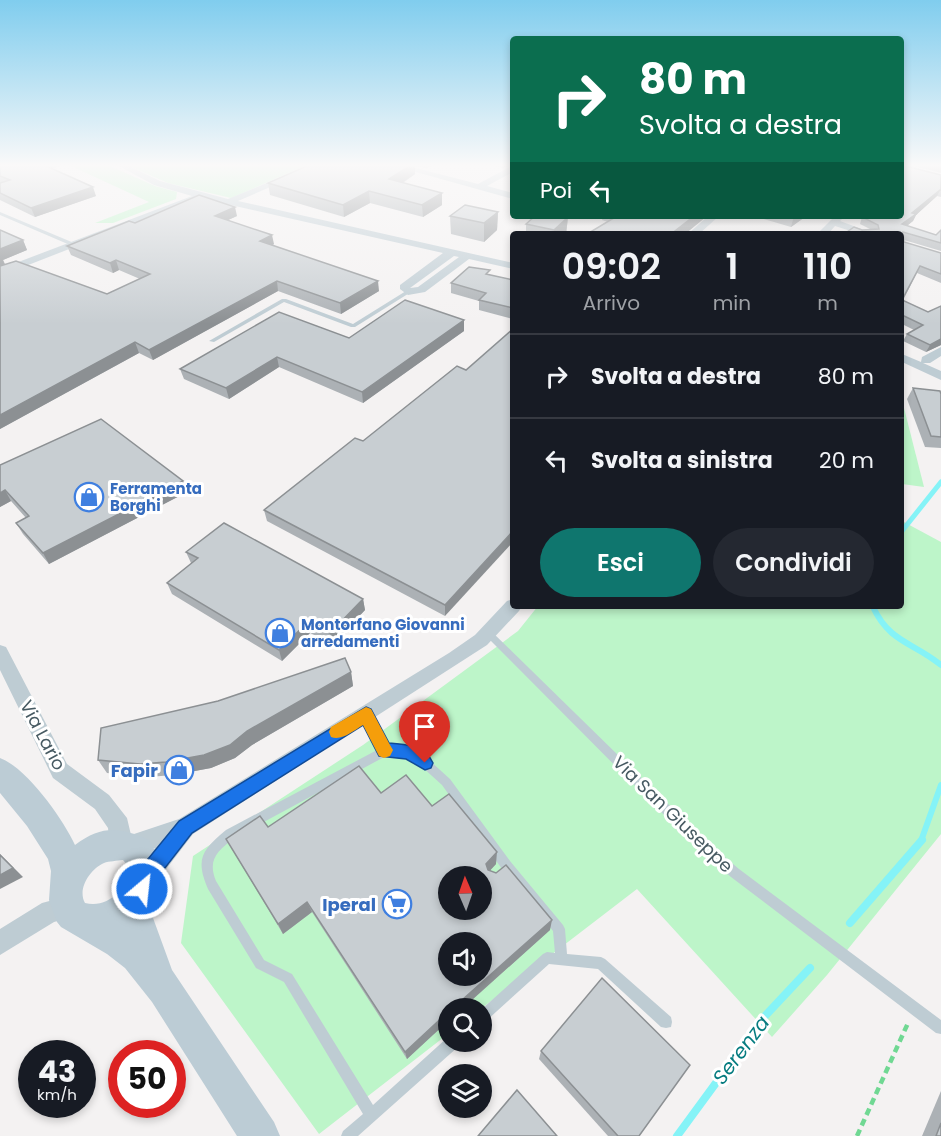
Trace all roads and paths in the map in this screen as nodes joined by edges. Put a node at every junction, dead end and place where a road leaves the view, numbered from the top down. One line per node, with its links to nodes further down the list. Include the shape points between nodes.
1 (12, 218): 9 (lane)
2 (142, 218): 9 (street)
3 (300, 218): 10 (street)
4 (711, 219): 6 (street)
5 (837, 219): 7 (street); 8 (street)
6 (697, 231)
7 (825, 231)
8 (863, 231)
9 (72, 244): 13 (street)
10 (452, 252): 11 (street); 14 (street, via 404,287)
11 (468, 255): 12 (street); 14 (street, via 421,290)
12 (510, 265)
13 (0, 273)
14 (408, 292): 15 (lane, via 352,326 284,300)
15 (212, 341)
16 (941, 351): 18 (street)
17 (904, 359): 19 (street)
18 (926, 360)
19 (941, 375)
20 (510, 609): 21 (street)
21 (488, 633): 23 (street); 35 (lane, Via San Giuseppe, via 704,847)
22 (0, 652): 28 (street, Via Lario, via 60,771 102,802 119,825)
23 (366, 714): 24 (lane); 26 (street)
24 (385, 751): 32 (lane, via 408,752 446,782 503,868 559,928); 39 (lane, via 230,834 211,850 206,861 206,874 261,964 288,978)
25 (0, 772): 27 (main road)
26 (185, 827): 28 (street); 29 (street)
27 (48, 831): 28 (main road, via 79,843); 30 (main road, via 66,864)
28 (116, 843): 29 (main road, via 135,848 145,860); 30 (main road, via 86,856 75,867)
29 (139, 891): 30 (main road, via 111,918); 33 (main road, via 143,942)
30 (67, 904): 31 (street); 33 (main road, via 137,956)
31 (0, 943)
32 (561, 958): 34 (lane, via 547,958); 36 (lane, via 601,963)
33 (165, 989): 40 (main road)
34 (492, 1008)
35 (915, 1009): 37 (lane, Via San Giuseppe); 42 (path, via 873,1093)
36 (666, 1022)
37 (941, 1028)
38 (442, 1052): 39 (lane)
39 (371, 1115): 41 (lane)
40 (260, 1136)
41 (348, 1136)
42 (857, 1136)

